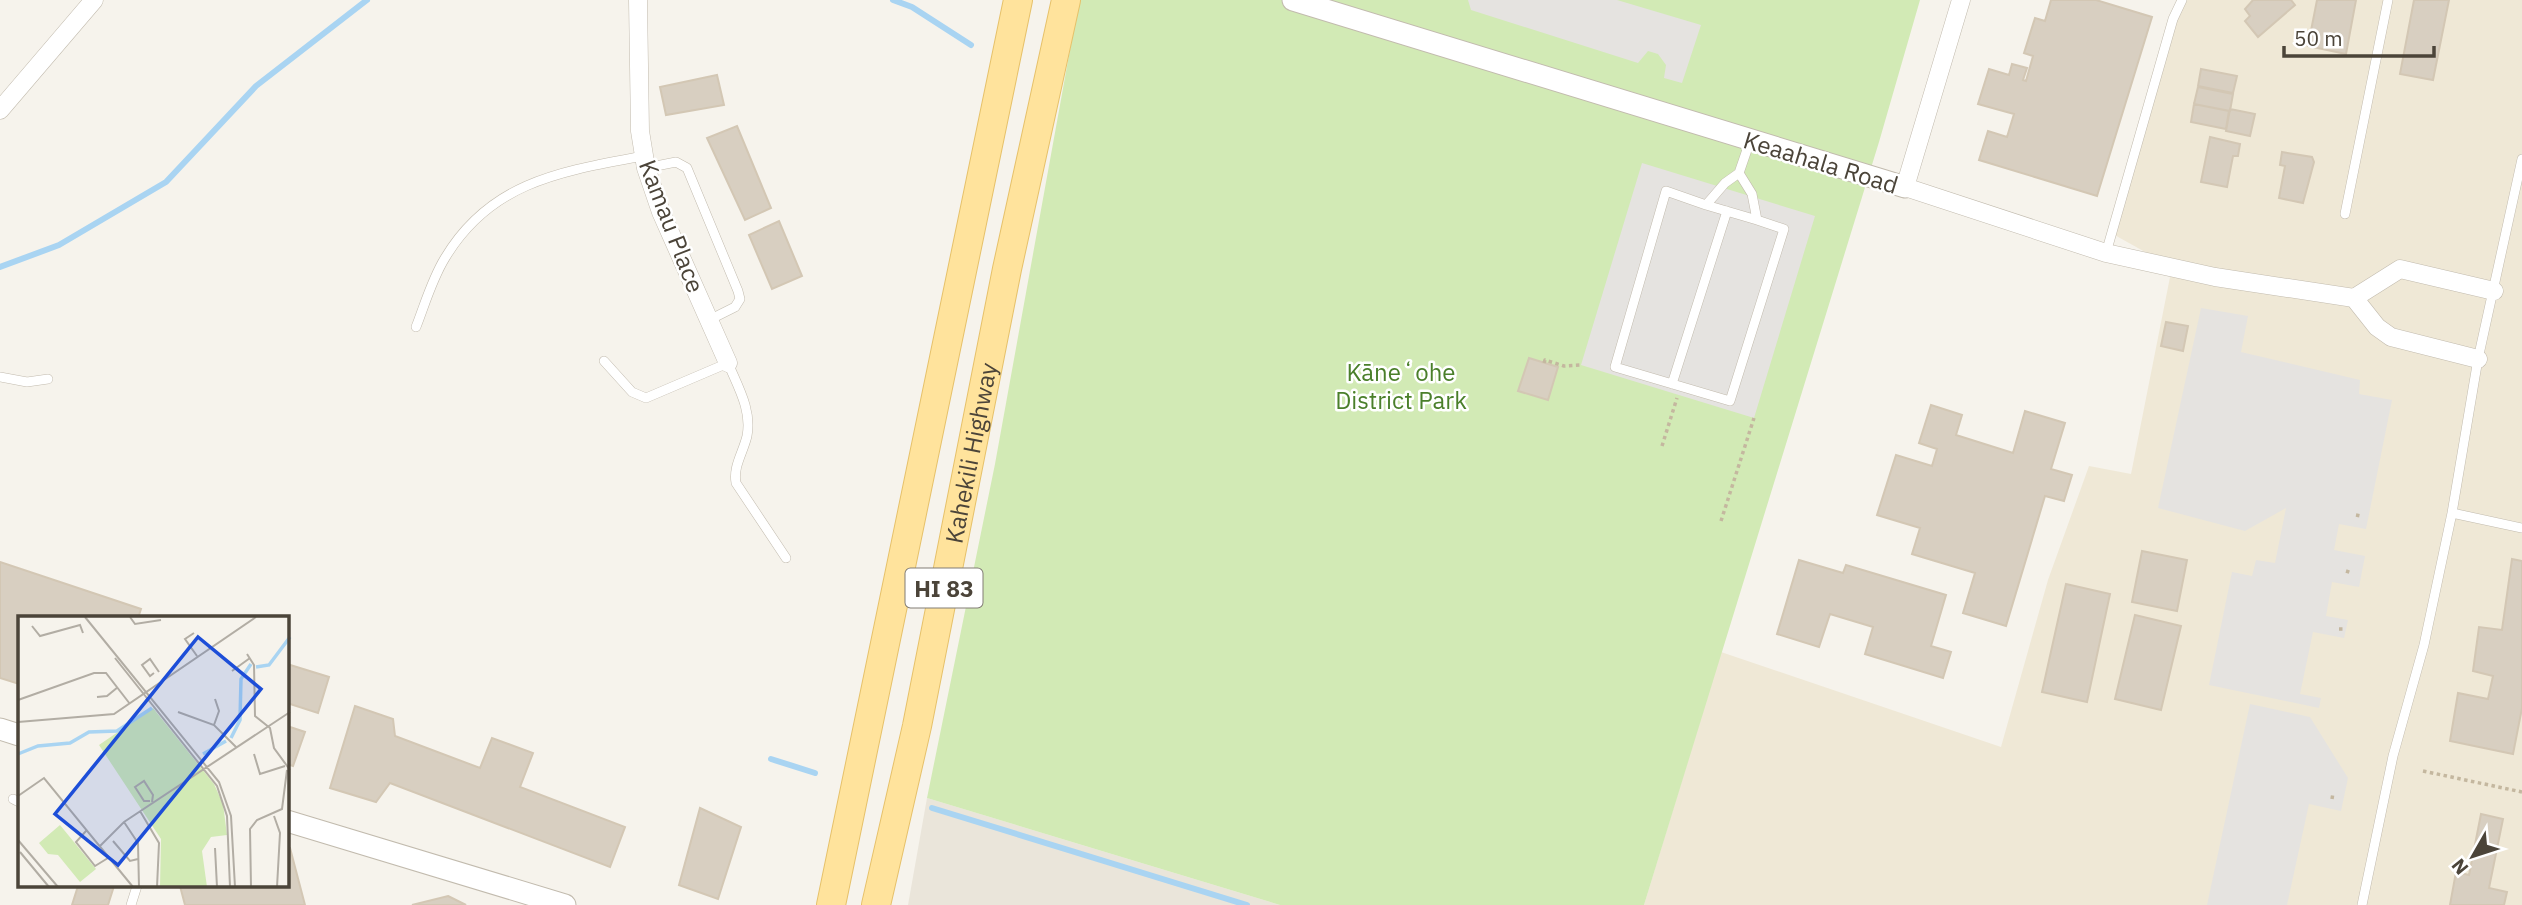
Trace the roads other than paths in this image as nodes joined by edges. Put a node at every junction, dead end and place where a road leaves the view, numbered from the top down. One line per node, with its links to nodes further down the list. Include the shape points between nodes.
1 (93, 0): 9 (street)
2 (638, 0): 12 (street, Kamau Place)
3 (1018, 0): 39 (main road, Kahekili Highway / HI 83)
4 (1066, 0): 40 (main road, Kahekili Highway / HI 83)
5 (1293, 0): 10 (street, Keaahala Road)
6 (1961, 0): 14 (street)
7 (2182, 0): 19 (lane)
8 (2388, 0): 17 (lane)
9 (0, 110)
10 (1750, 141): 13 (lane); 14 (street, Keaahala Road)
11 (2522, 159): 20 (lane)
12 (645, 162): 22 (street, Kamau Place, via 657,201); 22 (lane, via 676,162 687,168 738,290 740,299 735,306); 23 (lane, via 548,175 489,207 445,257)
13 (1740, 173): 15 (lane); 18 (lane, via 1752,194)
14 (1905, 187): 19 (street, Keaahala Road)
15 (1706, 205): 16 (lane); 29 (lane, via 1666,191 1615,367)
16 (1727, 211): 18 (lane); 29 (lane)
17 (2345, 214)
18 (1757, 220): 29 (lane, via 1784,229 1730,401)
19 (2106, 253): 21 (street, Keaahala Road, via 2215,277)
20 (2494, 291): 21 (street, via 2400,269); 24 (lane)
21 (2354, 298): 24 (street, via 2391,337)
22 (709, 320): 26 (street, Kamau Place)
23 (416, 327)
24 (2478, 359): 30 (lane)
25 (604, 361): 26 (lane, via 632,392 646,398)
26 (728, 363): 32 (lane, via 745,402 748,422 735,469 736,483)
27 (0, 377): 28 (lane, via 27,382)
28 (48, 379)
29 (1672, 384)
30 (2452, 513): 31 (lane); 41 (lane)
31 (2522, 528)
32 (786, 558)
33 (0, 729): 34 (street)
34 (18, 735)
35 (289, 822): 38 (street)
36 (136, 888): 37 (lane)
37 (131, 905)
38 (565, 905)
39 (831, 905)
40 (876, 905)
41 (2362, 905)

